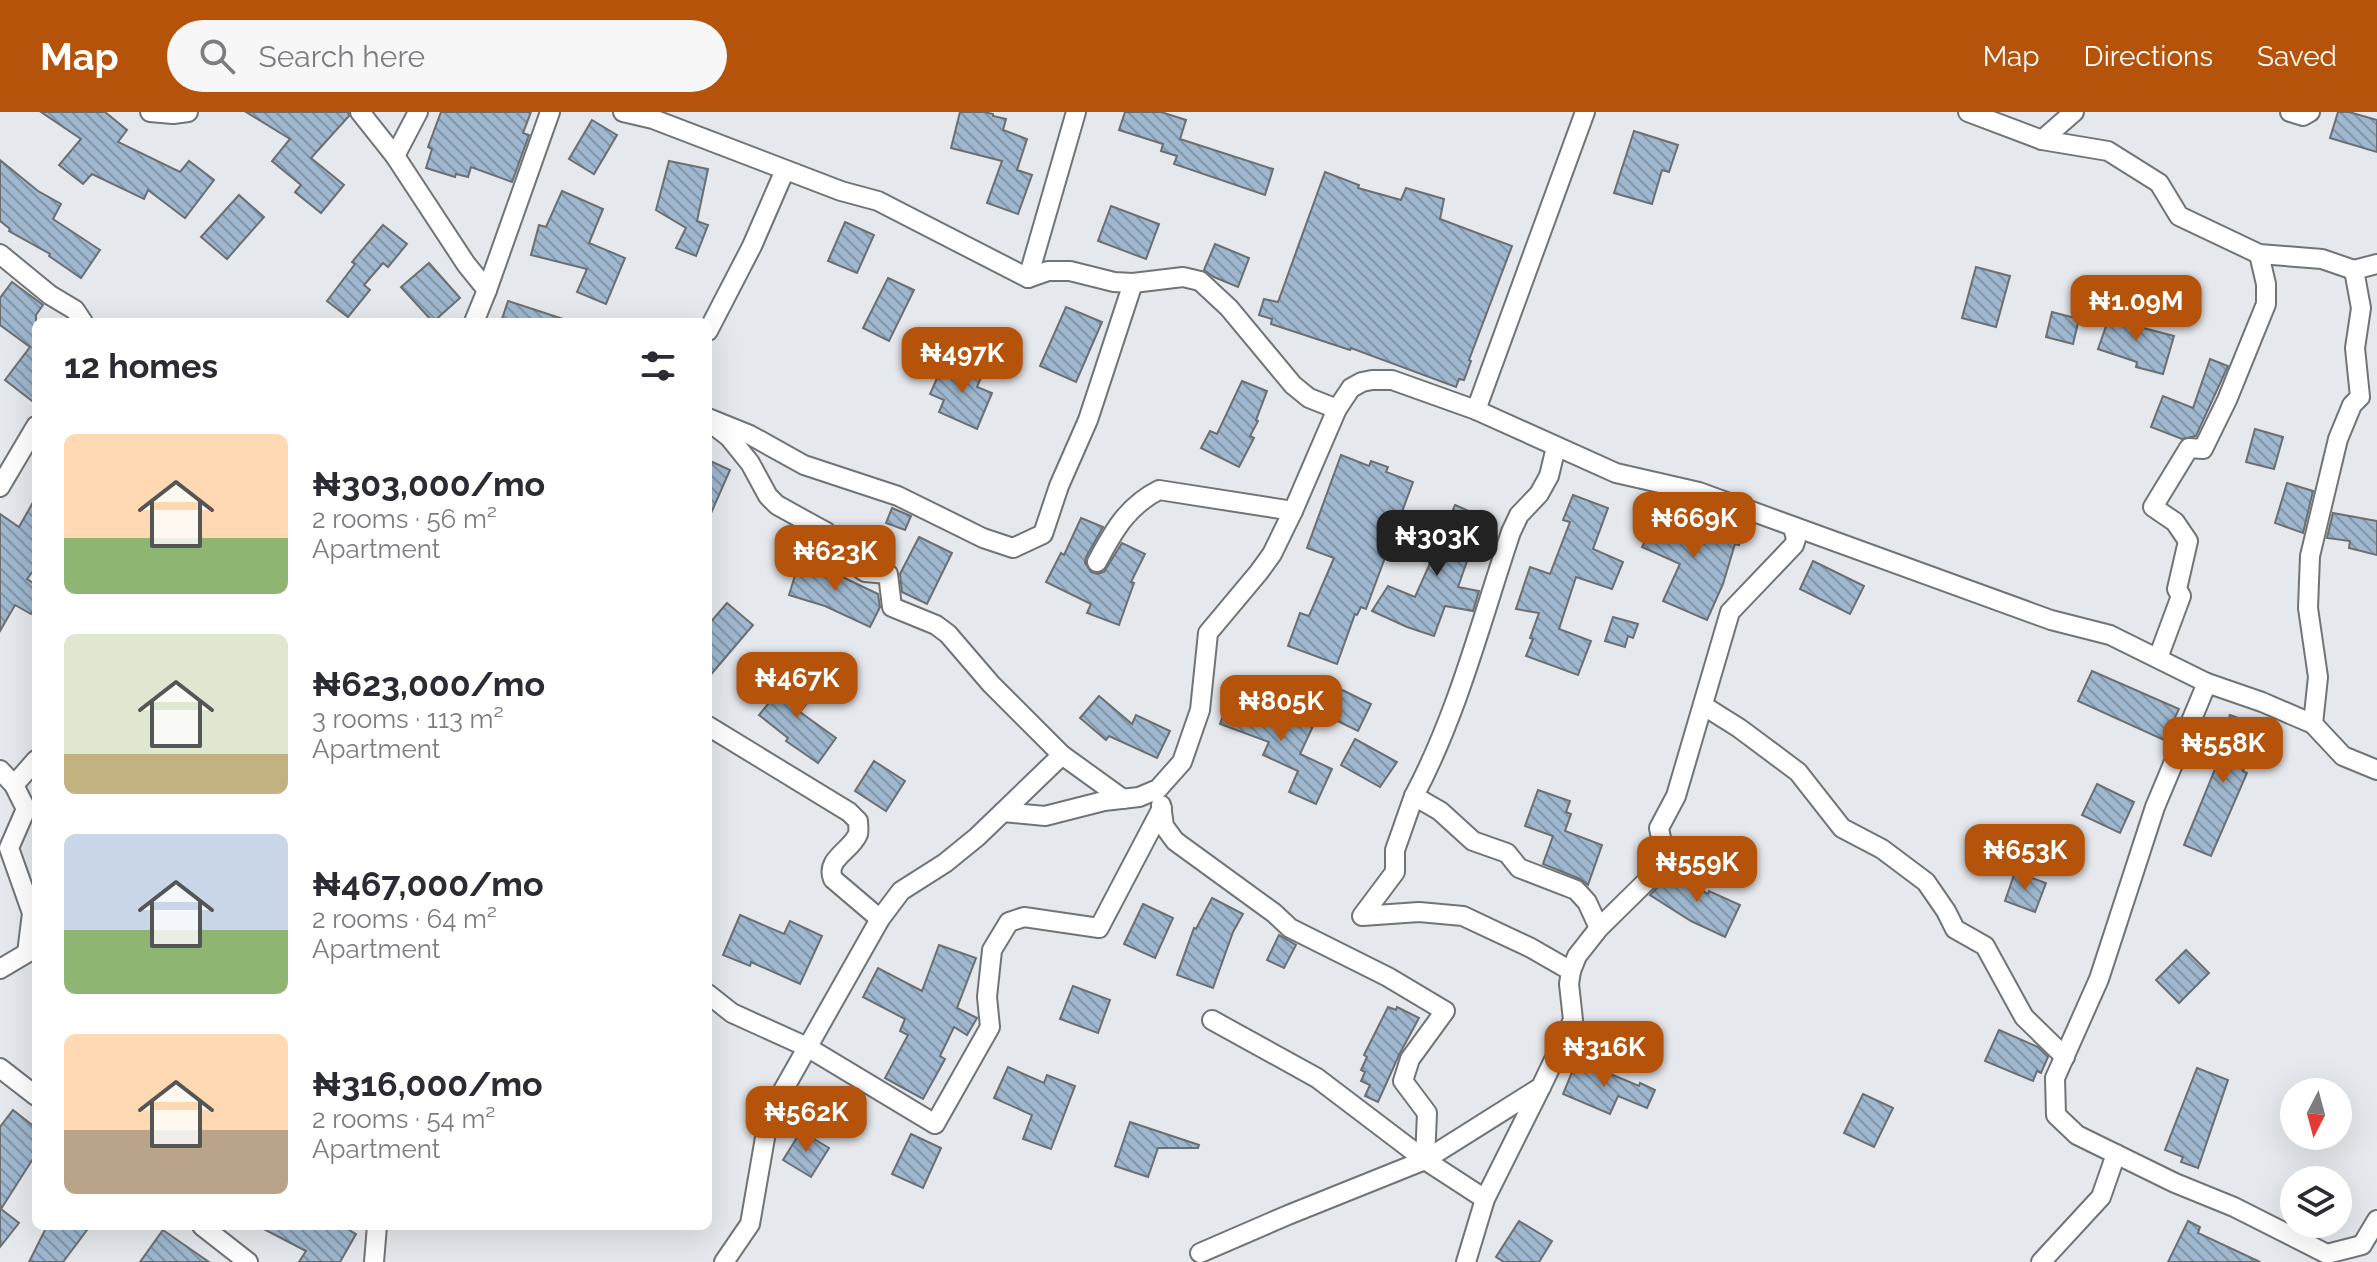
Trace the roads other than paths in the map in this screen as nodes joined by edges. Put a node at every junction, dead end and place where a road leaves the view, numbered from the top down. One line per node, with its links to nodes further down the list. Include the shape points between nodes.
1 (150, 112): 2 (street)
2 (188, 112)
3 (360, 112): 14 (street)
4 (418, 112): 14 (street)
5 (550, 112): 22 (street)
6 (623, 112): 15 (street)
7 (1076, 112): 20 (street)
8 (1585, 112): 28 (street)
9 (1968, 112): 13 (street)
10 (2074, 112): 13 (street)
11 (2290, 112): 12 (street)
12 (2310, 112)
13 (2042, 140): 17 (street, via 2108,151 2159,183 2179,216)
14 (395, 156): 22 (street)
15 (785, 170): 20 (street, via 878,201); 25 (street)
16 (0, 254): 23 (street)
17 (2259, 254): 19 (street, via 2322,259); 37 (street, via 2266,304 2227,400 2203,449 2189,448 2153,507 2175,522 2188,541 2177,589 2181,596)
18 (2377, 264): 19 (street)
19 (2354, 270): 26 (street, via 2361,308 2355,348)
20 (1028, 278): 21 (street, via 1070,271)
21 (1133, 283): 27 (street, via 1183,277 1200,281 1293,385); 29 (street, via 1043,534 1013,548 898,496 804,465)
22 (487, 290): 24 (street)
23 (80, 318)
24 (476, 318)
25 (712, 323)
26 (2368, 400): 40 (street, via 2352,405 2338,439 2310,556 2308,608 2318,677)
27 (1337, 409): 28 (street, via 1351,388 1392,380); 34 (street)
28 (1476, 410): 32 (street)
29 (712, 421)
30 (712, 422): 42 (street, via 750,463 777,505 826,532 865,572 888,574 892,607 948,634)
31 (32, 433): 33 (street)
32 (1556, 447): 35 (street, via 1616,473 1699,492); 48 (street, via 1549,476 1511,532 1464,681)
33 (0, 487)
34 (1293, 511): 36 (street, via 1159,490 1116,526); 47 (street, via 1272,554 1208,633 1200,710 1189,745 1182,762)
35 (1793, 527): 37 (street, via 2051,620 2110,635); 39 (street, via 1794,545 1730,612)
36 (1097, 562)
37 (2158, 658): 38 (street)
38 (2207, 683): 40 (street); 60 (street, via 2155,807 2099,979)
39 (1704, 706): 54 (street, via 1676,796 1659,828 1665,858 1661,867); 60 (street, via 1798,772 1842,828 1926,882 1955,929 1985,946 2024,1017)
40 (2313, 724): 45 (street, via 2343,756)
41 (712, 728): 53 (street, via 858,821 858,834 831,873)
42 (1062, 755): 49 (street); 51 (street)
43 (32, 765): 46 (street)
44 (0, 770): 46 (street)
45 (2377, 770)
46 (14, 785): 52 (street)
47 (1158, 789): 49 (street); 50 (street)
48 (1414, 796): 54 (street, via 1473,841 1507,853 1519,868 1576,890); 56 (street, via 1395,850 1395,872 1362,916 1463,916)
49 (1123, 799): 51 (street, via 1045,816)
50 (1162, 808): 59 (street, via 1099,928 1024,917 1009,922 992,950 990,1027 935,1124); 65 (street, via 1164,826 1175,841 1290,928 1445,1011 1410,1059 1403,1081 1427,1113)
51 (1003, 812): 53 (street, via 945,863 901,891)
52 (31, 813): 55 (street, via 9,848 32,913 27,953)
53 (880, 919): 59 (street)
54 (1599, 928): 56 (street)
55 (0, 969)
56 (1571, 971): 62 (street, via 1573,1020)
57 (712, 997): 59 (street, via 732,1013)
58 (1212, 1020): 65 (street, via 1317,1078)
59 (807, 1047): 74 (street, via 766,1132 750,1224)
60 (2065, 1057): 64 (street, via 2055,1078 2056,1115 2077,1135)
61 (0, 1068): 63 (street)
62 (1541, 1087): 65 (street); 66 (street)
63 (32, 1093)
64 (2116, 1154): 71 (street, via 2327,1254); 76 (street, via 2101,1197)
65 (1425, 1160): 66 (street); 70 (street)
66 (1485, 1199): 75 (street)
67 (2377, 1220): 71 (street)
68 (207, 1230): 72 (street)
69 (377, 1230): 73 (street)
70 (1200, 1253)
71 (2366, 1254)
72 (248, 1262)
73 (374, 1262)
74 (724, 1262)
75 (1466, 1262)
76 (2041, 1262)

